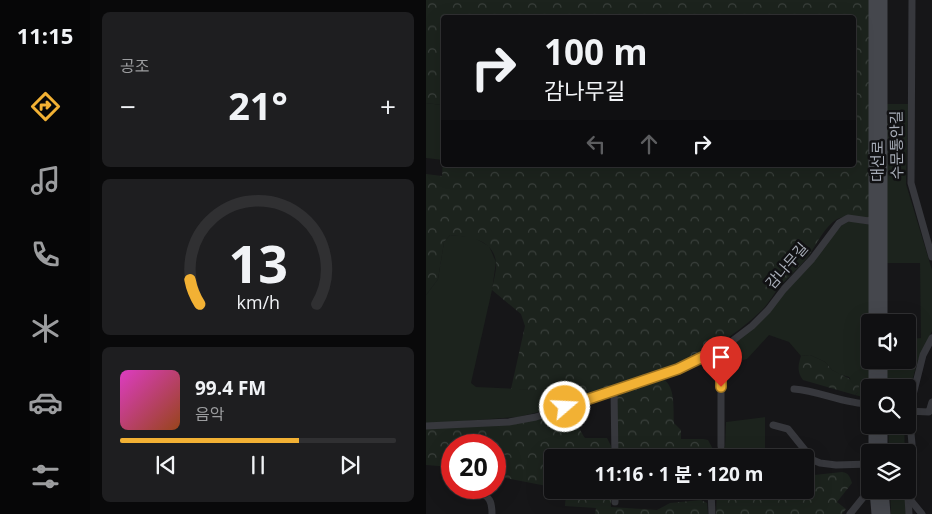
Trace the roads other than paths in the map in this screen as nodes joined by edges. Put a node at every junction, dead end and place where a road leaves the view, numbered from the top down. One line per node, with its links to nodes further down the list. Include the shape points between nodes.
1 (878, 0): 3 (street, 대선로)
2 (912, 0): 4 (lane, 수문통안길, via 911,183)
3 (878, 222): 5 (street, 대선로); 7 (lane, 감나무길, via 848,218 839,223 768,310)
4 (932, 257)
5 (878, 314)
6 (932, 338): 8 (lane, via 923,355)
7 (721, 348): 10 (lane, 감나무길, via 678,369); 16 (lane)
8 (916, 381)
9 (794, 389): 12 (lane)
10 (614, 391): 15 (lane, 감나무길, via 536,417 509,422); 17 (lane)
11 (932, 402): 13 (lane, via 929,412)
12 (861, 403)
13 (916, 411)
14 (773, 425): 18 (lane, via 788,429 813,460 836,465)
15 (426, 426)
16 (720, 446)
17 (615, 449)
18 (861, 464)
19 (490, 499): 25 (lane)
20 (711, 499): 26 (lane)
21 (862, 499): 27 (lane)
22 (880, 499): 28 (street)
23 (908, 499): 29 (lane)
24 (910, 499): 30 (lane)
25 (492, 514)
26 (712, 514)
27 (850, 514)
28 (882, 514)
29 (909, 514)
30 (922, 514)

